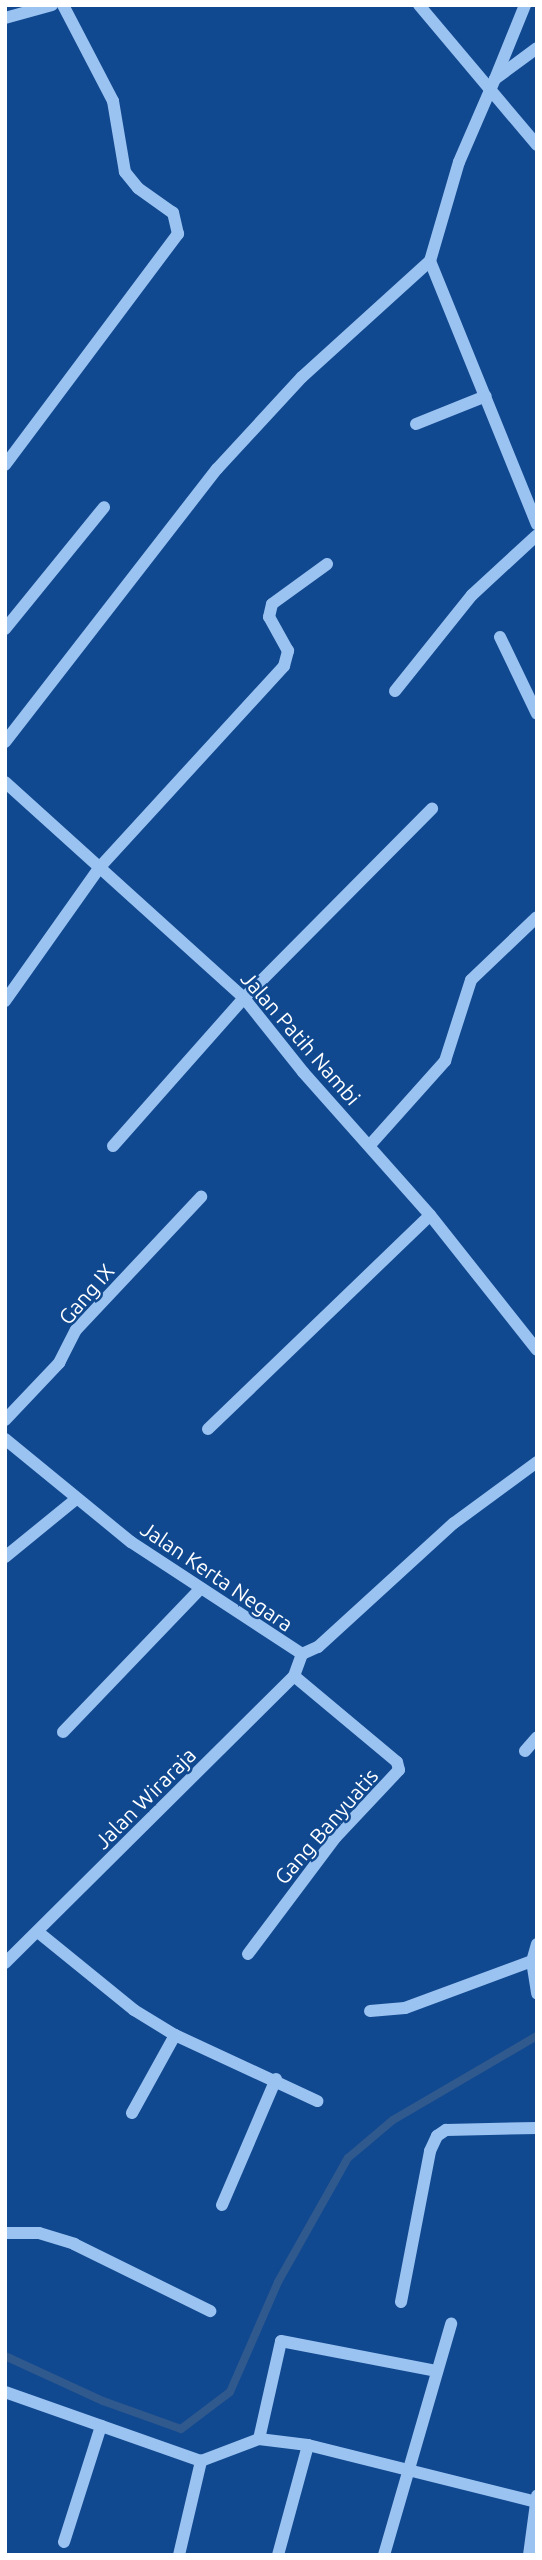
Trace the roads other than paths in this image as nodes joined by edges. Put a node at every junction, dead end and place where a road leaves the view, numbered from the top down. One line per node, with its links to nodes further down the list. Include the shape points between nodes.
1 (52, 5): 5 (street)
2 (63, 5): 12 (street, via 113,101 125,172 138,188 173,213 178,234)
3 (419, 5): 7 (street)
4 (525, 5): 7 (street)
5 (5, 18)
6 (537, 48): 7 (street)
7 (493, 84): 8 (street); 9 (street, via 459,162)
8 (537, 145)
9 (430, 261): 10 (street); 21 (street, via 302,377 217,469)
10 (486, 396): 11 (street); 14 (street)
11 (416, 425)
12 (5, 465)
13 (104, 507): 17 (street)
14 (537, 524)
15 (537, 536): 19 (street, via 472,595)
16 (327, 564): 24 (street, via 272,604 269,617 288,651 284,666)
17 (5, 629)
18 (500, 637): 20 (street)
19 (395, 691)
20 (537, 714)
21 (5, 742)
22 (5, 782): 24 (street, Jalan Patih Nambi)
23 (432, 809): 26 (street)
24 (99, 868): 26 (street, Jalan Patih Nambi); 27 (street)
25 (537, 917): 28 (street, via 471,980 445,1060)
26 (244, 998): 28 (street, Jalan Patih Nambi, via 303,1072); 29 (street)
27 (5, 1001)
28 (370, 1144): 31 (street, Jalan Patih Nambi)
29 (113, 1146)
30 (201, 1197): 33 (street, Gang IX, via 76,1329 59,1363)
31 (430, 1215): 32 (street, Jalan Patih Nambi); 34 (street)
32 (537, 1349)
33 (5, 1420)
34 (208, 1429)
35 (5, 1439): 37 (street, Jalan Kerta Negara)
36 (537, 1462): 40 (street, Jalan Kerta Negara, via 454,1523 318,1647)
37 (76, 1499): 38 (street); 39 (street, Jalan Kerta Negara)
38 (5, 1557)
39 (201, 1588): 40 (street, Jalan Kerta Negara); 42 (street)
40 (302, 1654): 41 (street, Jalan Wiraraja)
41 (294, 1676): 45 (street, Jalan Wiraraja); 47 (street, Gang Banyuatis, via 397,1762 399,1770 337,1837)
42 (63, 1732)
43 (537, 1737): 44 (street)
44 (524, 1751)
45 (38, 1932): 49 (street, Jalan Wiraraja); 52 (street, via 104,1990)
46 (537, 1944): 48 (street)
47 (248, 1954)
48 (532, 1961): 50 (street); 51 (street, via 511,1973 405,2008)
49 (5, 1963)
50 (537, 1994)
51 (370, 2011)
52 (175, 2035): 53 (street); 55 (street)
53 (276, 2079): 54 (street); 57 (street)
54 (317, 2101)
55 (132, 2113)
56 (537, 2128): 59 (street, via 446,2130 437,2136 429,2151)
57 (222, 2205)
58 (5, 2233): 60 (street, via 39,2233 74,2244)
59 (401, 2302)
60 (209, 2311)
61 (451, 2324): 62 (street)
62 (437, 2371): 65 (street, via 281,2341); 68 (street)
63 (5, 2392): 64 (street)
64 (102, 2426): 67 (street); 71 (street)
65 (259, 2439): 66 (street); 67 (street)
66 (308, 2445): 68 (street); 73 (street)
67 (201, 2462): 72 (street)
68 (409, 2470): 70 (street); 74 (street)
69 (537, 2496): 70 (street)
70 (536, 2502): 75 (street)
71 (64, 2542)
72 (178, 2555)
73 (278, 2555)
74 (384, 2555)
75 (529, 2555)

